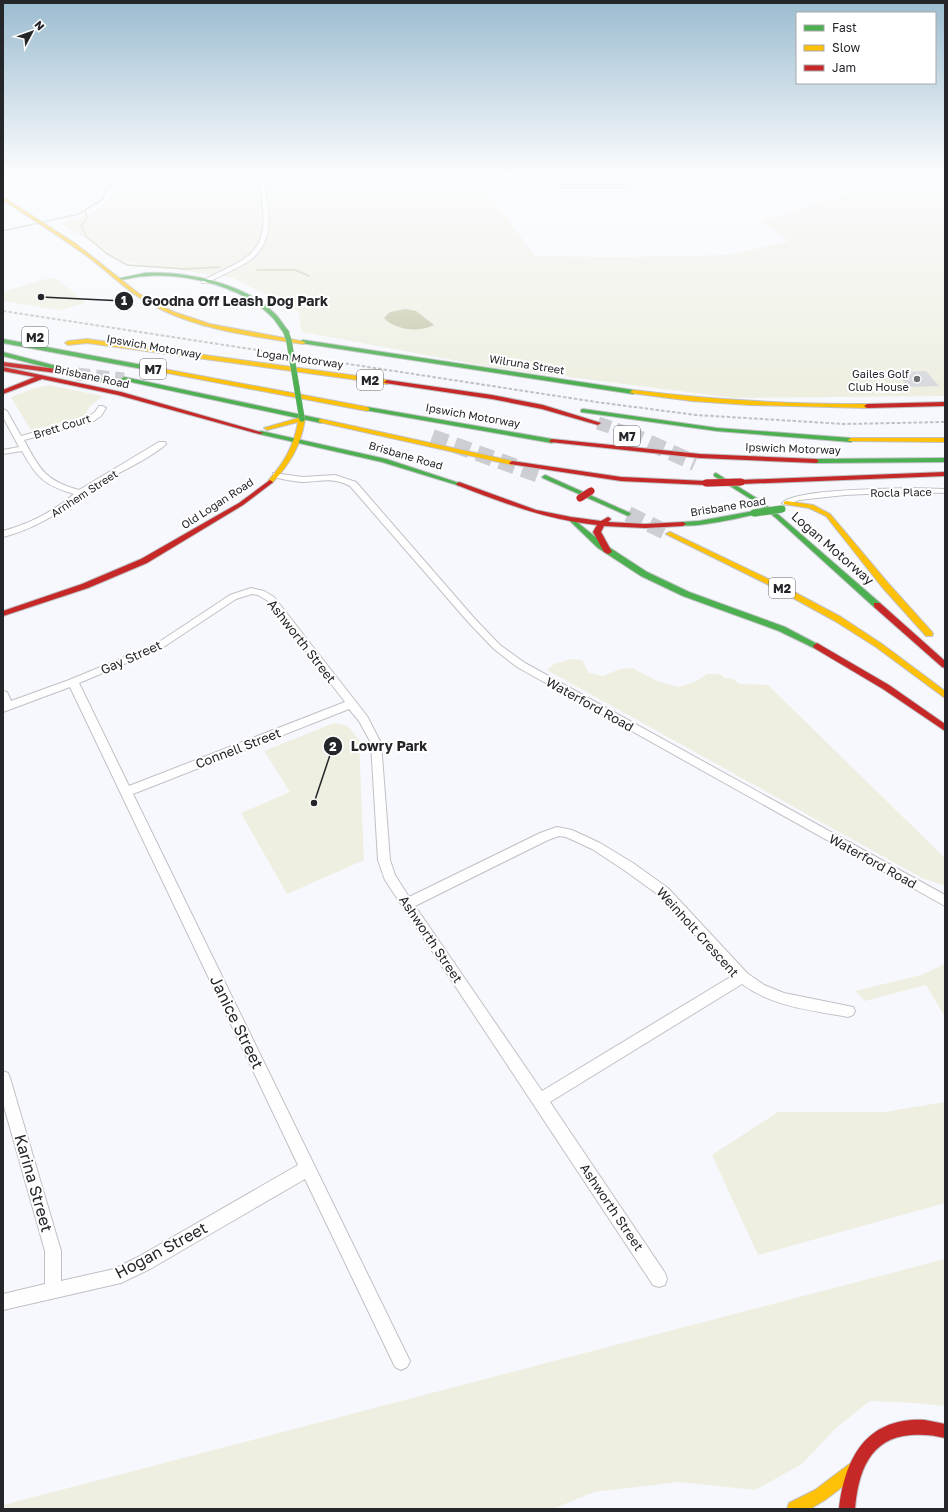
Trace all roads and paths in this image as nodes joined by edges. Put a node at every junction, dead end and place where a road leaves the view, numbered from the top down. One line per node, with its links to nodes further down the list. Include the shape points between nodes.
1 (70, 243): 4 (main road, Wilruna Street)
2 (262, 243): 5 (street, via 250,257)
3 (160, 277): 4 (main road, Old Logan Road); 5 (main road, Old Logan Road); 6 (main road)
4 (120, 280): 5 (main road, Old Logan Road, via 160,274); 6 (main road, Wilruna Street)
5 (204, 282): 29 (main road, Old Logan Road, bridge, via 252,299 277,318 289,341)
6 (132, 290): 23 (main road, Wilruna Street, via 175,314 239,332 681,399 740,404)
7 (3, 341): 9 (main road, Ipswich Motorway / M2)
8 (64, 342): 12 (main road, Ipswich Motorway / M7); 22 (main road, Logan Motorway / M2, via 87,341 467,393)
9 (23, 345): 21 (main road, M2, via 33,352); 44 (main road, Ipswich Motorway / M7, via 493,431 603,447 781,460)
10 (3, 354): 27 (main road, Brisbane Road, via 56,366 192,405)
11 (3, 360): 16 (main road, via 30,364)
12 (182, 363)
13 (3, 364): 16 (main road)
14 (3, 369): 16 (main road, Brisbane Road)
15 (64, 372): 16 (main road)
16 (38, 373): 20 (main road); 27 (main road); 34 (main road, Brisbane Road, via 248,430)
17 (124, 380): 49 (main road, bridge, via 516,464 621,479 706,483)
18 (286, 382): 19 (main road)
19 (306, 386)
20 (3, 392)
21 (271, 401)
22 (523, 403): 30 (main road, Logan Motorway / M2); 36 (main road, via 546,404 668,426 757,436 858,441)
23 (945, 404)
24 (293, 405): 26 (main road)
25 (102, 408): 35 (street, Brett Court, via 98,414 80,423)
26 (313, 409)
27 (201, 410): 31 (main road, Brisbane Road)
28 (3, 411): 35 (street)
29 (301, 421): 31 (main road); 34 (main road, Old Logan Road)
30 (598, 423)
31 (267, 428): 34 (main road, Brisbane Road)
32 (398, 428): 33 (main road)
33 (432, 437)
34 (299, 438): 40 (main road, Brisbane Road); 43 (main road, Old Logan Road); 58 (main road, Brisbane Road, via 404,458 520,500)
35 (20, 439): 38 (street)
36 (945, 440)
37 (162, 444): 53 (street, Arnhem Street)
38 (24, 448): 42 (street); 53 (street, via 49,481)
39 (945, 448): 41 (main road, Ipswich Motorway)
40 (336, 449): 43 (main road); 58 (main road, Brisbane Road, via 430,474 518,506)
41 (841, 449)
42 (3, 452)
43 (298, 455): 47 (main road, Old Logan Road)
44 (945, 460)
45 (701, 467): 68 (main road, Logan Motorway, via 778,517)
46 (945, 474): 49 (main road)
47 (276, 475): 66 (main road, Old Logan Road, via 246,502 155,556 113,575); 76 (street, Waterford Road, via 307,479 341,477 353,484 496,647 521,665)
48 (545, 477): 60 (main road)
49 (850, 479): 51 (main road, via 834,484 754,490)
50 (596, 490): 58 (main road, bridge)
51 (682, 491)
52 (945, 491): 54 (street, Rocla Place)
53 (80, 493): 62 (street, Arnhem Street, via 46,518)
54 (858, 493): 55 (street, Rocla Place); 56 (street, Rocla Place, via 798,498)
55 (831, 499): 57 (street, Rocla Place); 59 (main road)
56 (781, 505): 57 (main road, Brisbane Road); 61 (main road, Brisbane Road, via 676,519)
57 (805, 505): 59 (main road)
58 (571, 511): 61 (main road, Brisbane Road); 64 (main road, via 596,544)
59 (824, 512): 67 (main road, via 889,590)
60 (628, 514)
61 (604, 522): 64 (main road, via 597,535 606,545)
62 (3, 534)
63 (670, 534): 71 (main road, M2, via 776,584 825,611)
64 (608, 552): 74 (main road, via 655,580 751,616 811,643 891,690)
65 (251, 591): 69 (street, Gay Street, via 226,601 159,646); 72 (street, Ashworth Street, via 271,599)
66 (3, 614)
67 (938, 643)
68 (945, 665)
69 (73, 682): 73 (street, Gay Street); 75 (street, Janice Street)
70 (3, 694): 73 (street)
71 (945, 695)
72 (351, 704): 75 (street, Connell Street); 77 (street, Ashworth Street, via 363,719 376,743 384,860 389,877)
73 (6, 707)
74 (945, 728)
75 (126, 792): 82 (street, Janice Street)
76 (945, 901)
77 (407, 904): 78 (street, Weinholt Crescent, via 559,831 577,836 664,892); 81 (street, Ashworth Street)
78 (742, 977): 79 (street, via 759,989 783,999); 81 (street, Weinholt Crescent)
79 (848, 1011)
80 (3, 1078): 84 (street, Karina Street, via 53,1251)
81 (540, 1100): 83 (street, Ashworth Street)
82 (308, 1168): 84 (street, Hogan Street, via 144,1263 115,1277); 86 (street, Janice Street)
83 (659, 1279)
84 (54, 1290): 85 (street, Hogan Street)
85 (3, 1302)
86 (401, 1361)
87 (944, 1430): 88 (main road, via 913,1425 888,1431 867,1446)
88 (853, 1470): 89 (main road, via 820,1495); 90 (main road)
89 (795, 1509)
90 (847, 1509)

